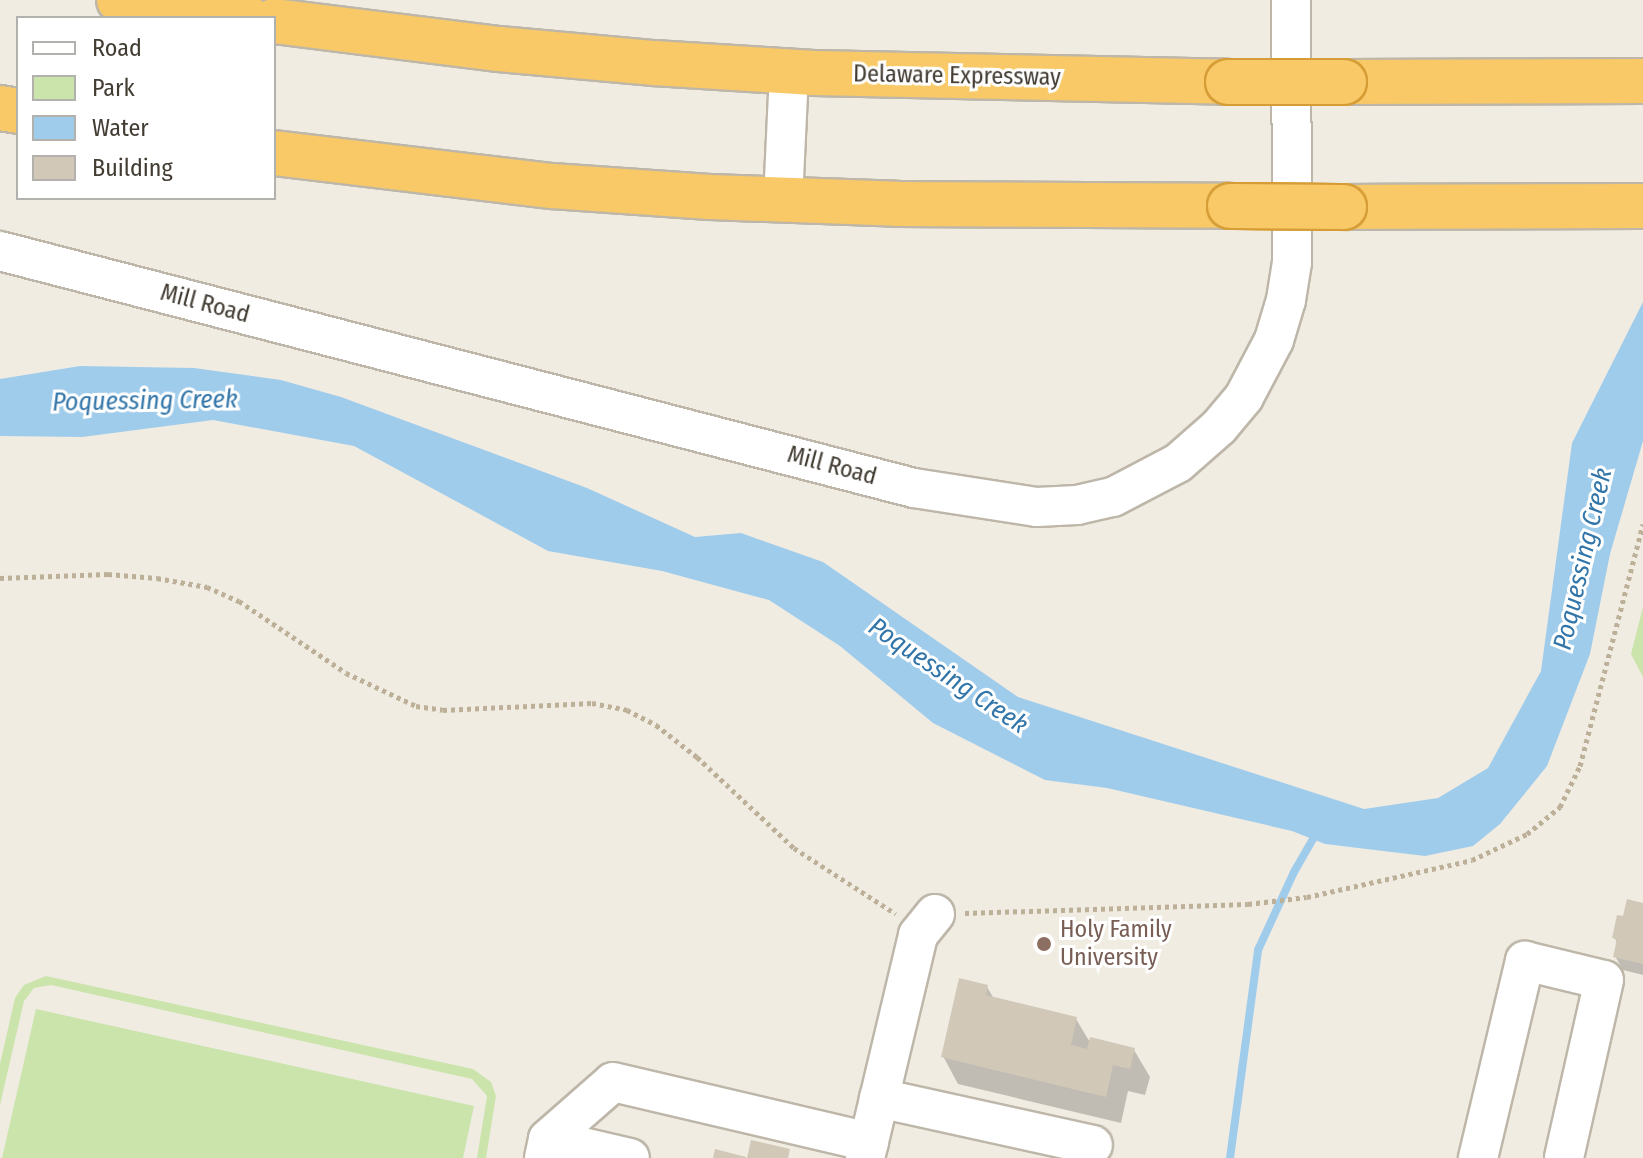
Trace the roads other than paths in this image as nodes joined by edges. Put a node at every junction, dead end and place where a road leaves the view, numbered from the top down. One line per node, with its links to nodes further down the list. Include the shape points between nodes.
1 (119, 0): 3 (highway)
2 (1291, 0): 10 (street, Mill Road, via 1292,263 1274,340 1244,397 1178,463 1113,497 1077,505 1023,506 914,488)
3 (234, 16)
4 (276, 21): 5 (highway, Delaware Expressway, via 499,49)
5 (789, 71): 6 (highway, Delaware Expressway, bridge, via 1228,82); 8 (street)
6 (1643, 81)
7 (276, 153): 8 (highway, via 552,186)
8 (783, 200): 9 (highway, bridge)
9 (1624, 206)
10 (0, 251)
11 (935, 914): 12 (street, via 918,935)
12 (879, 1098): 13 (street); 15 (street)
13 (1093, 1145)
14 (546, 1148): 15 (street, via 613,1082); 16 (street)
15 (867, 1150)
16 (630, 1158)
17 (1478, 1158): 18 (street, via 1525,961 1604,980)
18 (1564, 1158)

